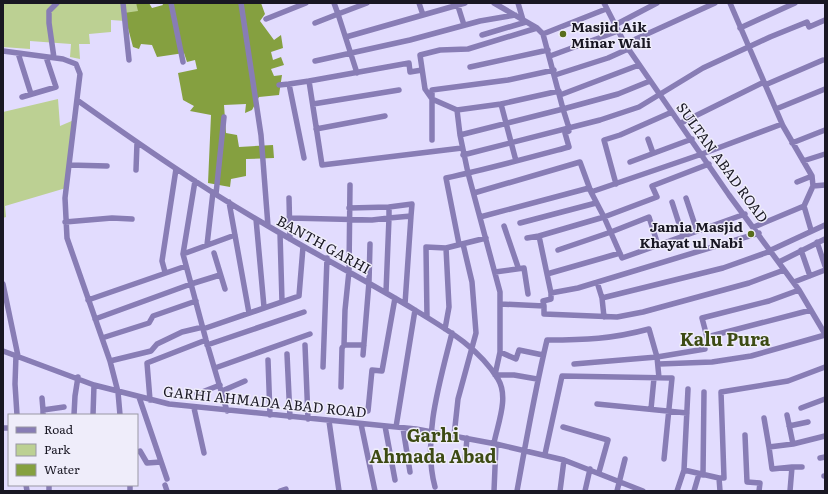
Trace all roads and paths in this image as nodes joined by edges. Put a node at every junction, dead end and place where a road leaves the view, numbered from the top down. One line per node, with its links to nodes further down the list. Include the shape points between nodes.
1 (57, 3): 44 (street, via 49,12)
2 (123, 3): 45 (street)
3 (171, 3): 48 (street)
4 (241, 3): 133 (street, via 261,135)
5 (306, 3): 19 (street)
6 (334, 3): 22 (street)
7 (367, 3): 22 (street)
8 (420, 3): 23 (street)
9 (437, 3): 21 (street)
10 (465, 3): 18 (street)
11 (494, 3): 24 (street)
12 (518, 3): 27 (street)
13 (604, 3): 20 (street, SULTAN ABAD ROAD)
14 (657, 3): 30 (street)
15 (714, 3): 37 (street)
16 (730, 3): 32 (street)
17 (795, 3): 32 (street)
18 (458, 4): 21 (street); 29 (street)
19 (291, 6): 25 (street)
20 (606, 9): 30 (street, SULTAN ABAD ROAD); 34 (street)
21 (439, 10): 23 (street)
22 (338, 14): 28 (street); 36 (street)
23 (423, 15): 36 (street)
24 (515, 15): 27 (street); 29 (street)
25 (266, 19)
26 (825, 20): 38 (street, via 809,27 807,22)
27 (525, 21): 31 (street); 35 (street)
28 (315, 23)
29 (464, 25): 40 (street, via 410,40)
30 (615, 25): 33 (street, SULTAN ABAD ROAD)
31 (537, 28): 34 (street); 51 (street, via 468,49 440,50 420,55)
32 (740, 28): 38 (street)
33 (618, 31): 37 (street, SULTAN ABAD ROAD); 42 (street)
34 (543, 34): 42 (street)
35 (482, 35)
36 (346, 38): 40 (street)
37 (626, 46): 49 (street, SULTAN ABAD ROAD); 53 (street, via 608,58)
38 (749, 47): 57 (street); 63 (street, via 703,68)
39 (3, 51): 41 (street)
40 (351, 52): 47 (street); 52 (street)
41 (18, 53): 43 (street); 62 (street)
42 (549, 53): 50 (street); 53 (street)
43 (46, 57): 44 (street); 62 (street, via 56,87)
44 (54, 58): 66 (street, via 76,64 80,74)
45 (129, 60)
46 (823, 60): 57 (street)
47 (315, 61)
48 (183, 62)
49 (640, 65): 55 (street, SULTAN ABAD ROAD); 61 (street)
50 (470, 67)
51 (422, 70): 52 (street, via 410,72 409,63); 65 (street, via 425,89)
52 (357, 73): 54 (street)
53 (554, 73): 61 (street); 65 (street, via 432,90)
54 (309, 81): 56 (street); 67 (street)
55 (650, 81): 63 (street, SULTAN ABAD ROAD); 69 (street, via 618,94)
56 (289, 84): 58 (street); 93 (street)
57 (765, 84): 70 (street); 75 (street)
58 (279, 86)
59 (825, 89): 70 (street)
60 (399, 90): 67 (street)
61 (560, 93): 68 (street); 69 (street)
62 (31, 94): 64 (street)
63 (661, 95): 72 (street, SULTAN ABAD ROAD); 79 (street, via 639,107)
64 (22, 97)
65 (432, 99): 71 (street); 84 (street)
66 (77, 100): 85 (street, BANTH GARHI); 98 (street)
67 (313, 104): 78 (street)
68 (501, 104): 71 (street); 76 (street)
69 (563, 109): 76 (street); 79 (street)
70 (776, 109): 77 (street)
71 (457, 110): 81 (street)
72 (672, 112): 75 (street, SULTAN ABAD ROAD); 106 (street, via 604,140)
73 (385, 116): 78 (street)
74 (224, 117): 111 (street)
75 (680, 123): 83 (street, SULTAN ABAD ROAD)
76 (505, 124): 81 (street); 86 (street)
77 (782, 124): 87 (street); 90 (street)
78 (316, 128): 88 (street, via 322,165)
79 (569, 128): 86 (street); 94 (street, via 565,133 569,146)
80 (825, 130): 87 (street)
81 (460, 135): 88 (street)
82 (648, 139): 89 (street)
83 (692, 139): 89 (street); 90 (street, SULTAN ABAD ROAD)
84 (432, 140)
85 (137, 143): 100 (street, BANTH GARHI); 101 (street)
86 (510, 143): 92 (street); 94 (street)
87 (792, 143): 95 (street)
88 (462, 148): 92 (street)
89 (653, 153): 96 (street)
90 (702, 154): 97 (street, SULTAN ABAD ROAD); 106 (street)
91 (825, 154): 95 (street)
92 (463, 155): 102 (street)
93 (304, 158)
94 (516, 161): 102 (street)
95 (803, 161): 103 (street)
96 (630, 162)
97 (709, 164): 121 (street, SULTAN ABAD ROAD); 124 (street, via 652,186 657,197)
98 (69, 165): 99 (street); 130 (street)
99 (106, 166)
100 (176, 169): 104 (street, BANTH GARHI); 169 (street, via 162,261)
101 (136, 170)
102 (468, 173): 112 (street); 150 (street, via 446,178)
103 (812, 176): 105 (street); 109 (street)
104 (195, 181): 111 (street, BANTH GARHI); 160 (street)
105 (797, 182)
106 (616, 184): 110 (street)
107 (350, 185): 120 (street)
108 (825, 185): 109 (street)
109 (813, 186): 118 (street)
110 (590, 190): 112 (street, via 580,162); 117 (street); 123 (street)
111 (214, 193): 115 (street, BANTH GARHI); 151 (street)
112 (474, 193): 123 (street)
113 (289, 198): 126 (street)
114 (686, 198): 137 (street)
115 (229, 202): 125 (street, BANTH GARHI); 141 (street)
116 (672, 202): 143 (street)
117 (596, 203): 124 (street); 131 (street)
118 (804, 206): 135 (street); 136 (street)
119 (389, 207): 120 (street); 122 (street, via 412,204); 127 (street)
120 (349, 208): 129 (street)
121 (745, 214): 135 (street, SULTAN ABAD ROAD); 137 (street)
122 (411, 216): 127 (street); 189 (street)
123 (480, 217): 144 (street)
124 (604, 217): 139 (street); 142 (street)
125 (256, 218): 133 (street, BANTH GARHI); 192 (street)
126 (289, 218): 129 (street); 146 (street)
127 (389, 218): 129 (street); 181 (street)
128 (132, 219): 130 (street)
129 (349, 219): 168 (street)
130 (65, 222): 186 (street, via 67,238)
131 (520, 223)
132 (825, 225): 136 (street)
133 (268, 226): 138 (street, BANTH GARHI)
134 (504, 226): 165 (street)
135 (754, 227): 140 (street, SULTAN ABAD ROAD)
136 (811, 230): 156 (street)
137 (697, 231): 143 (street)
138 (280, 232): 146 (street, BANTH GARHI); 188 (street)
139 (611, 232): 152 (street, via 649,217); 155 (street); 159 (street)
140 (759, 233): 156 (street, SULTAN ABAD ROAD); 175 (street)
141 (235, 235): 151 (street); 196 (street)
142 (539, 236): 145 (street); 171 (street)
143 (683, 236): 152 (street)
144 (486, 238): 150 (street); 170 (street)
145 (527, 238)
146 (290, 239): 153 (street, BANTH GARHI)
147 (825, 239): 148 (street)
148 (817, 242): 157 (street); 164 (street)
149 (370, 244): 174 (street)
150 (461, 244): 154 (street); 211 (street, via 472,282 476,333)
151 (207, 245): 160 (street)
152 (658, 245): 159 (street, via 622,258)
153 (303, 247): 161 (street, BANTH GARHI); 188 (street, via 299,296)
154 (446, 248): 198 (street, via 426,247); 202 (street, via 449,307)
155 (558, 250)
156 (771, 250): 162 (street, SULTAN ABAD ROAD); 185 (street, via 723,268)
157 (801, 250): 162 (street); 173 (street)
158 (214, 253): 172 (street)
159 (620, 253): 171 (street)
160 (183, 254): 163 (street)
161 (326, 258): 168 (street, BANTH GARHI); 224 (street)
162 (779, 262): 166 (street, SULTAN ABAD ROAD)
163 (186, 266): 169 (street); 178 (street)
164 (825, 266)
165 (518, 267): 170 (street); 183 (street, via 524,268)
166 (784, 270): 176 (street, SULTAN ABAD ROAD); 197 (street, via 749,283 643,312)
167 (825, 270): 173 (street)
168 (348, 271): 174 (street, BANTH GARHI); 209 (street)
169 (165, 272): 186 (street)
170 (495, 272): 190 (street)
171 (547, 274): 182 (street)
172 (220, 275): 178 (street); 179 (street)
173 (810, 276): 176 (street)
174 (369, 282): 181 (street, BANTH GARHI); 210 (street)
175 (597, 282): 182 (street); 185 (street)
176 (794, 282): 180 (street, SULTAN ABAD ROAD)
177 (3, 284): 217 (street)
178 (191, 284): 187 (street); 199 (street)
179 (225, 289)
180 (799, 290): 194 (street, SULTAN ABAD ROAD); 194 (street, via 770,301 702,318 707,337)
181 (386, 292): 184 (street, BANTH GARHI)
182 (551, 293): 191 (street, via 551,299 543,301)
183 (528, 294)
184 (395, 298): 189 (street, BANTH GARHI); 249 (street, via 382,371 372,370)
185 (602, 298): 197 (street)
186 (88, 300): 199 (street)
187 (196, 301): 201 (street); 206 (street, via 153,316 149,323)
188 (282, 301): 192 (street)
189 (405, 304): 193 (street, BANTH GARHI)
190 (500, 304): 191 (street); 214 (street)
191 (544, 306): 197 (street, via 544,314)
192 (264, 307): 196 (street)
193 (415, 310): 198 (street, BANTH GARHI); 268 (street)
194 (811, 310): 200 (street, SULTAN ABAD ROAD)
195 (304, 312): 207 (street)
196 (249, 313): 201 (street)
197 (604, 317)
198 (427, 318): 202 (street, BANTH GARHI)
199 (95, 319): 206 (street)
200 (822, 325): 205 (street, SULTAN ABAD ROAD)
201 (203, 328): 207 (street); 221 (street, via 182,332 157,344 151,350)
202 (445, 329): 203 (street, BANTH GARHI)
203 (452, 333): 211 (street, BANTH GARHI); 269 (street)
204 (310, 334): 226 (street)
205 (825, 335): 223 (street, via 751,356 712,362)
206 (102, 338): 221 (street)
207 (207, 342): 226 (street); 242 (street, via 147,362)
208 (305, 345): 261 (street)
209 (344, 345): 210 (street); 233 (street)
210 (364, 345): 218 (street)
211 (471, 347): 227 (street, BANTH GARHI); 271 (street, via 458,400)
212 (705, 349): 219 (street)
213 (3, 351): 217 (street, GARHI AHMADA ABAD ROAD)
214 (500, 352): 216 (street, via 516,358 519,350); 227 (street)
215 (287, 354): 259 (street)
216 (543, 355): 219 (street, via 546,340 589,340 617,337 649,329); 230 (street)
217 (17, 356): 228 (street, GARHI AHMADA ABAD ROAD); 253 (street)
218 (363, 356)
219 (657, 356): 222 (street); 223 (street)
220 (268, 360): 257 (street)
221 (110, 361): 236 (street)
222 (574, 364)
223 (659, 364): 229 (street)
224 (323, 367)
225 (825, 367): 293 (street, via 788,381 722,392 724,478)
226 (215, 368): 234 (street)
227 (495, 375): 230 (street); 274 (street, BANTH GARHI, via 502,387 503,397)
228 (78, 377): 232 (street, GARHI AHMADA ABAD ROAD); 254 (street)
229 (657, 378): 247 (street); 250 (street, via 672,378); 280 (street, via 562,376)
230 (537, 379): 277 (street)
231 (245, 381): 234 (street)
232 (94, 385): 236 (street, GARHI AHMADA ABAD ROAD); 255 (street)
233 (341, 387)
234 (221, 388): 238 (street); 248 (street)
235 (688, 389): 252 (street)
236 (118, 392): 239 (street, GARHI AHMADA ABAD ROAD); 256 (street)
237 (704, 392): 292 (street)
238 (197, 394)
239 (139, 397): 242 (street, GARHI AHMADA ABAD ROAD); 285 (street)
240 (42, 398): 251 (street)
241 (825, 399): 246 (street)
242 (150, 400): 245 (street, GARHI AHMADA ABAD ROAD)
243 (597, 404): 247 (street)
244 (64, 408): 251 (street)
245 (194, 408): 248 (street, GARHI AHMADA ABAD ROAD); 279 (street)
246 (802, 408)
247 (651, 409): 250 (street)
248 (227, 411): 257 (street, GARHI AHMADA ABAD ROAD)
249 (368, 411)
250 (668, 411): 252 (street); 282 (street)
251 (43, 413)
252 (687, 413): 289 (street)
253 (17, 414)
254 (74, 414)
255 (93, 414)
256 (120, 414)
257 (270, 415): 259 (street, GARHI AHMADA ABAD ROAD)
258 (787, 415): 266 (street)
259 (290, 417): 261 (street, GARHI AHMADA ABAD ROAD)
260 (764, 418): 276 (street)
261 (308, 419): 262 (street, GARHI AHMADA ABAD ROAD)
262 (329, 421): 264 (street, GARHI AHMADA ABAD ROAD); 300 (street)
263 (808, 422): 266 (street)
264 (361, 424): 265 (street, GARHI AHMADA ABAD ROAD); 301 (street)
265 (385, 426): 268 (street, GARHI AHMADA ABAD ROAD); 295 (street)
266 (789, 426): 275 (street)
267 (563, 427): 291 (street, via 608,440)
268 (400, 428): 269 (street, GARHI AHMADA ABAD ROAD); 290 (street)
269 (431, 432): 271 (street, GARHI AHMADA ABAD ROAD); 298 (street, via 429,460)
270 (745, 435): 311 (street, via 747,482 760,483)
271 (454, 436): 273 (street, GARHI AHMADA ABAD ROAD)
272 (825, 436): 275 (street)
273 (467, 438): 274 (street, GARHI AHMADA ABAD ROAD); 284 (street)
274 (495, 443): 277 (street, GARHI AHMADA ABAD ROAD); 302 (street, BANTH GARHI)
275 (793, 444): 276 (street)
276 (769, 447): 286 (street, via 772,469)
277 (525, 450): 280 (street, GARHI AHMADA ABAD ROAD); 303 (street)
278 (138, 452): 285 (street, via 147,463)
279 (204, 453)
280 (545, 454): 283 (street, GARHI AHMADA ABAD ROAD)
281 (625, 459): 296 (street)
282 (664, 459)
283 (564, 460): 288 (street, GARHI AHMADA ABAD ROAD); 304 (street)
284 (465, 461)
285 (161, 462): 294 (street)
286 (792, 467): 287 (street); 312 (street)
287 (802, 467)
288 (590, 469): 291 (street, GARHI AHMADA ABAD ROAD); 305 (street)
289 (684, 470): 292 (street); 308 (street)
290 (410, 472)
291 (599, 472): 296 (street, GARHI AHMADA ABAD ROAD)
292 (701, 474): 293 (street); 309 (street)
293 (719, 478): 310 (street)
294 (167, 479)
295 (395, 480)
296 (619, 481): 306 (street); 307 (street, GARHI AHMADA ABAD ROAD)
297 (165, 485): 299 (street)
298 (435, 487)
299 (167, 491)
300 (339, 491)
301 (375, 491)
302 (494, 491)
303 (518, 491)
304 (560, 491)
305 (585, 491)
306 (617, 491)
307 (643, 491)
308 (676, 491)
309 (694, 491)
310 (720, 491)
311 (759, 491)
312 (790, 491)

